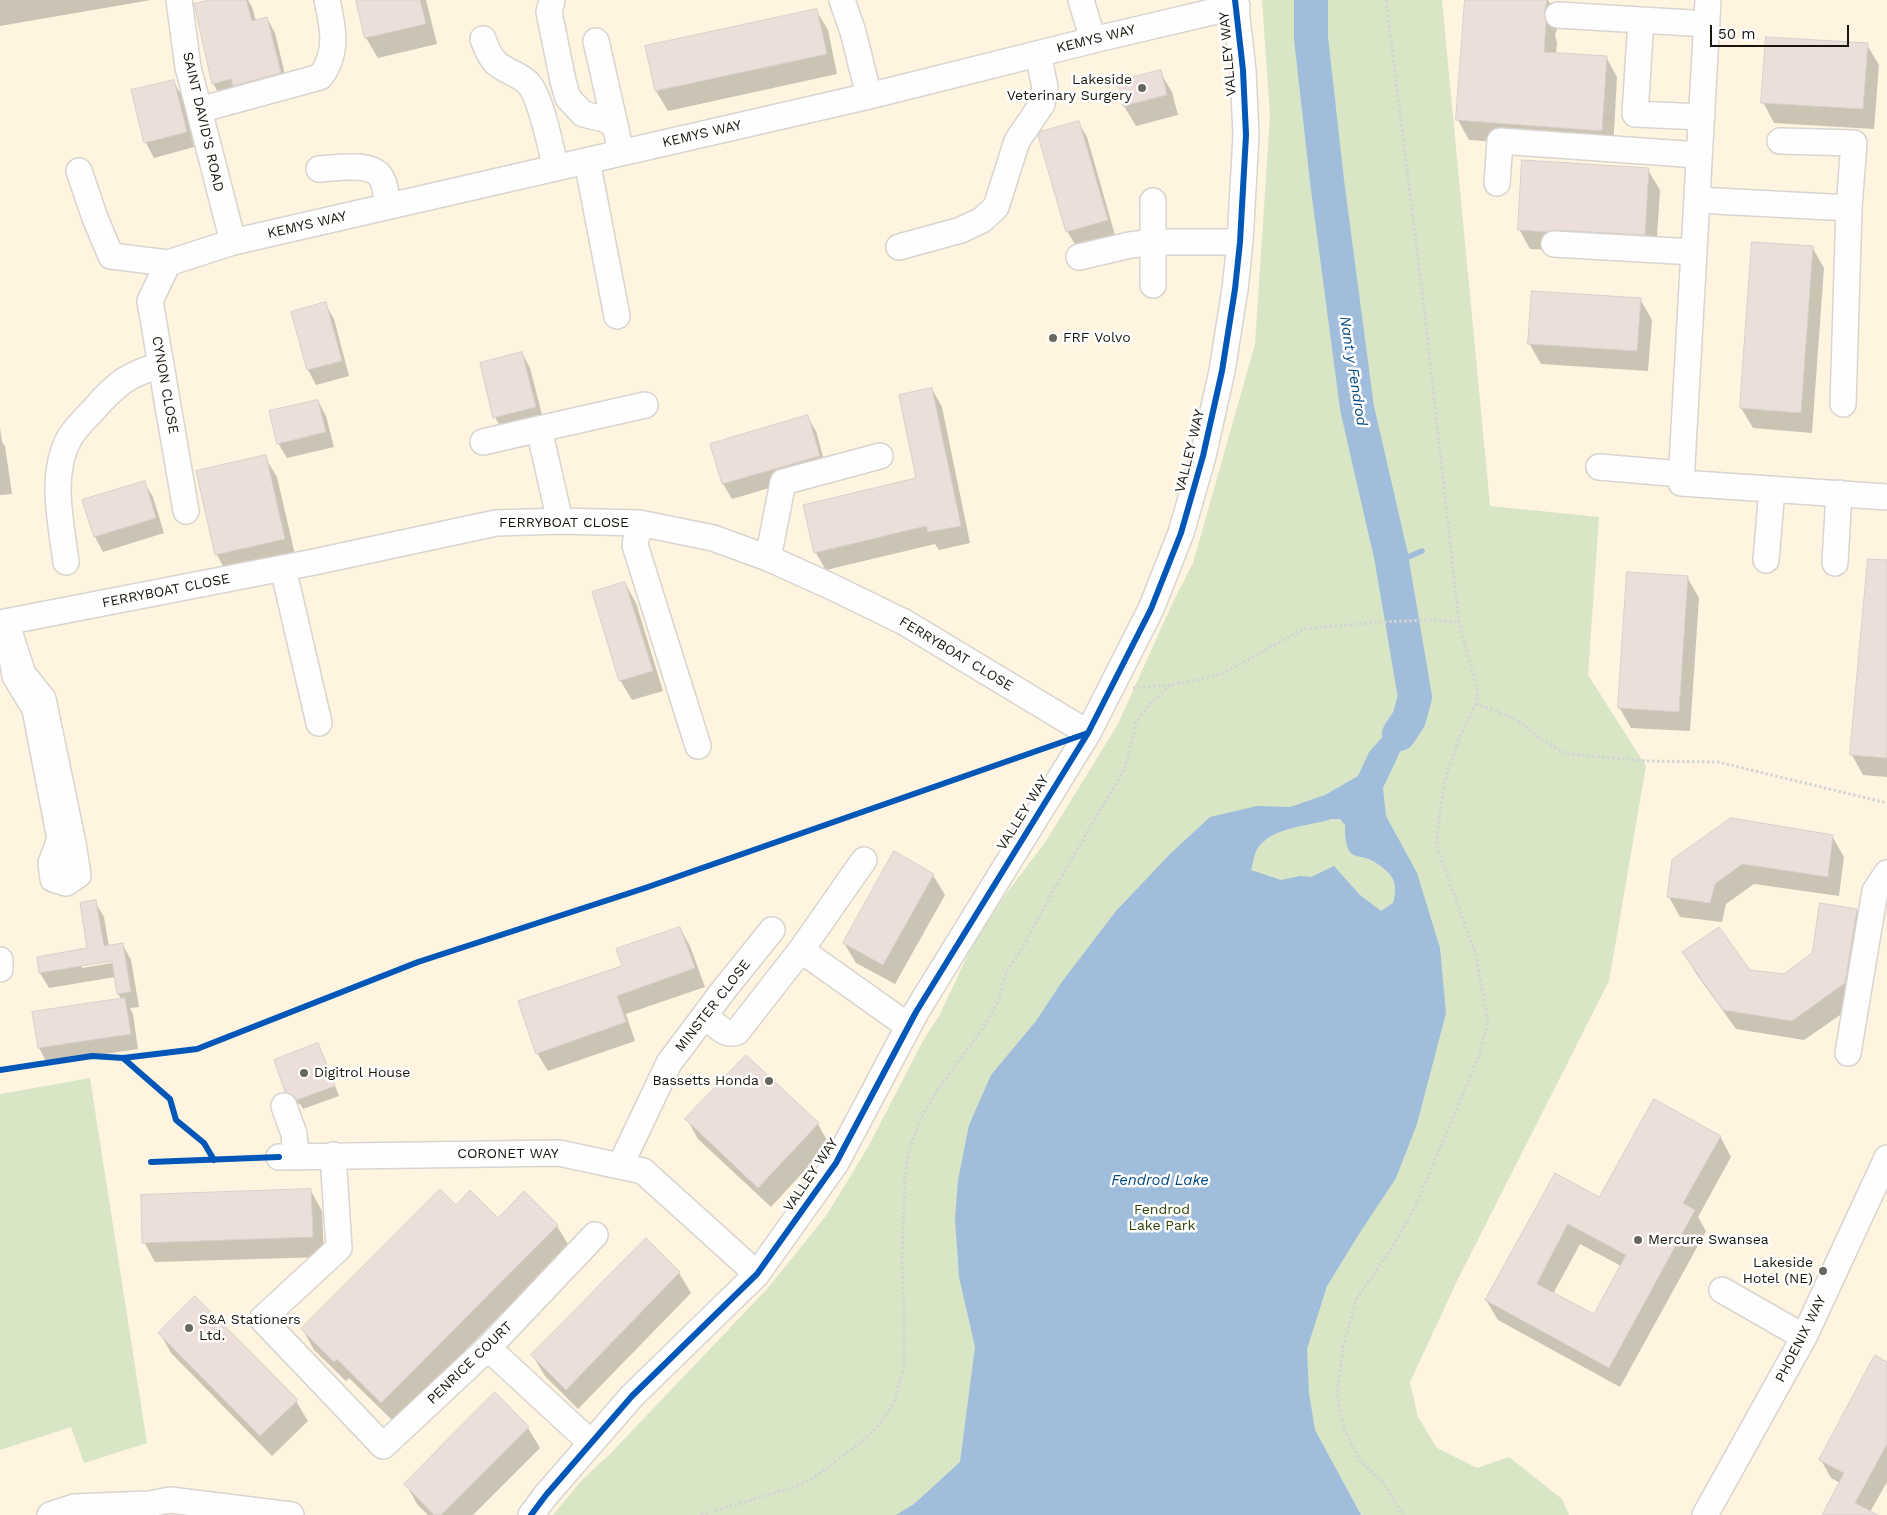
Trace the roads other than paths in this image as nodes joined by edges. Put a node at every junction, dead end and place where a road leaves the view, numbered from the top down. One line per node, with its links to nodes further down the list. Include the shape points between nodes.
1 (179, 0): 15 (street, SAINT DAVID'S ROAD, via 188,67)
2 (327, 0): 15 (street, via 334,30 331,55 320,77)
3 (552, 0): 17 (street, via 549,12 568,98 583,114)
4 (842, 0): 14 (street)
5 (1081, 0): 11 (street)
6 (1236, 3): 11 (street, KEMYS WAY); 32 (street, VALLEY WAY, via 1246,134)
7 (1708, 12): 9 (street); 16 (street)
8 (1558, 15): 9 (street)
9 (1641, 20): 16 (street, via 1635,114)
10 (483, 39): 22 (street, via 496,64 529,83 538,99)
11 (1093, 40): 13 (street, KEMYS WAY)
12 (596, 41): 17 (street)
13 (1038, 54): 14 (street, KEMYS WAY); 34 (street, via 1045,88 1042,104 1016,141 996,207 982,220 961,230)
14 (869, 96): 19 (street, KEMYS WAY)
15 (199, 110): 30 (street, SAINT DAVID'S ROAD)
16 (1702, 117): 20 (street)
17 (615, 125): 19 (street)
18 (1780, 141): 29 (street, via 1854,143)
19 (621, 153): 21 (street, KEMYS WAY)
20 (1699, 155): 25 (street, via 1500,141); 26 (street)
21 (587, 161): 22 (street, KEMYS WAY); 39 (street)
22 (556, 168): 28 (street, KEMYS WAY)
23 (319, 169): 28 (street, via 364,168 375,171 384,182)
24 (79, 171): 37 (street, via 111,256)
25 (1497, 183)
26 (1697, 200): 29 (street); 35 (street)
27 (1153, 201): 31 (street)
28 (388, 206): 30 (street, KEMYS WAY)
29 (1849, 208): 41 (street)
30 (233, 242): 37 (street, KEMYS WAY)
31 (1153, 242): 32 (street); 36 (street); 38 (street)
32 (1240, 242): 61 (street, VALLEY WAY, via 1222,371 1181,533 1151,609)
33 (1554, 244): 35 (street)
34 (900, 247)
35 (1694, 252): 47 (street)
36 (1079, 258)
37 (168, 263): 40 (street, CYNON CLOSE, via 150,301)
38 (1153, 285)
39 (617, 316)
40 (161, 365): 51 (street, CYNON CLOSE); 56 (street, via 140,371 120,382 70,436 61,457 59,476)
41 (1843, 404)
42 (645, 405): 43 (street)
43 (539, 429): 44 (street); 52 (street)
44 (483, 442)
45 (880, 456): 54 (street, via 783,482)
46 (1599, 467): 47 (street)
47 (1681, 474): 48 (street, via 1681,483)
48 (1772, 489): 49 (street); 55 (street)
49 (1839, 494): 50 (street); 57 (street)
50 (1887, 497)
51 (186, 511)
52 (560, 521): 53 (street, FERRYBOAT CLOSE); 58 (street, FERRYBOAT CLOSE, via 496,523)
53 (639, 523): 54 (street, FERRYBOAT CLOSE, via 713,538); 62 (street, via 635,545)
54 (768, 558): 61 (street, FERRYBOAT CLOSE, via 904,622)
55 (1766, 560)
56 (66, 562)
57 (1835, 563)
58 (283, 568): 59 (street, FERRYBOAT CLOSE); 60 (street)
59 (3, 622): 59 (street, via 23,674 43,699 78,875 66,883 52,879 51,863 60,839 35,709 15,676)
60 (319, 723)
61 (1088, 733): 70 (street, VALLEY WAY)
62 (698, 746)
63 (864, 860): 66 (street)
64 (1887, 873): 71 (street, via 1875,891)
65 (772, 930): 69 (street, MINSTER CLOSE)
66 (801, 950): 69 (street, via 737,1032 725,1033); 70 (street)
67 (0, 960): 68 (street)
68 (0, 969)
69 (705, 1015): 75 (street, MINSTER CLOSE, via 668,1063)
70 (908, 1026): 77 (street, VALLEY WAY, via 836,1163)
71 (1848, 1053)
72 (284, 1106): 73 (street, CORONET WAY, via 294,1134 287,1157)
73 (333, 1155): 75 (street, CORONET WAY, via 559,1153); 80 (street, PENRICE COURT, via 339,1248 262,1319 383,1446)
74 (1887, 1158): 79 (street, PHOENIX WAY)
75 (620, 1166): 77 (street, CORONET WAY, via 643,1171)
76 (595, 1235): 80 (street, PENRICE COURT)
77 (757, 1274): 81 (street, VALLEY WAY, via 632,1396)
78 (1722, 1290): 79 (street)
79 (1804, 1337): 85 (street, PHOENIX WAY)
80 (488, 1348): 81 (street)
81 (591, 1443): 84 (street, VALLEY WAY)
82 (50, 1515): 83 (street, via 74,1507 170,1500)
83 (291, 1515)
84 (531, 1515)
85 (1705, 1515)

